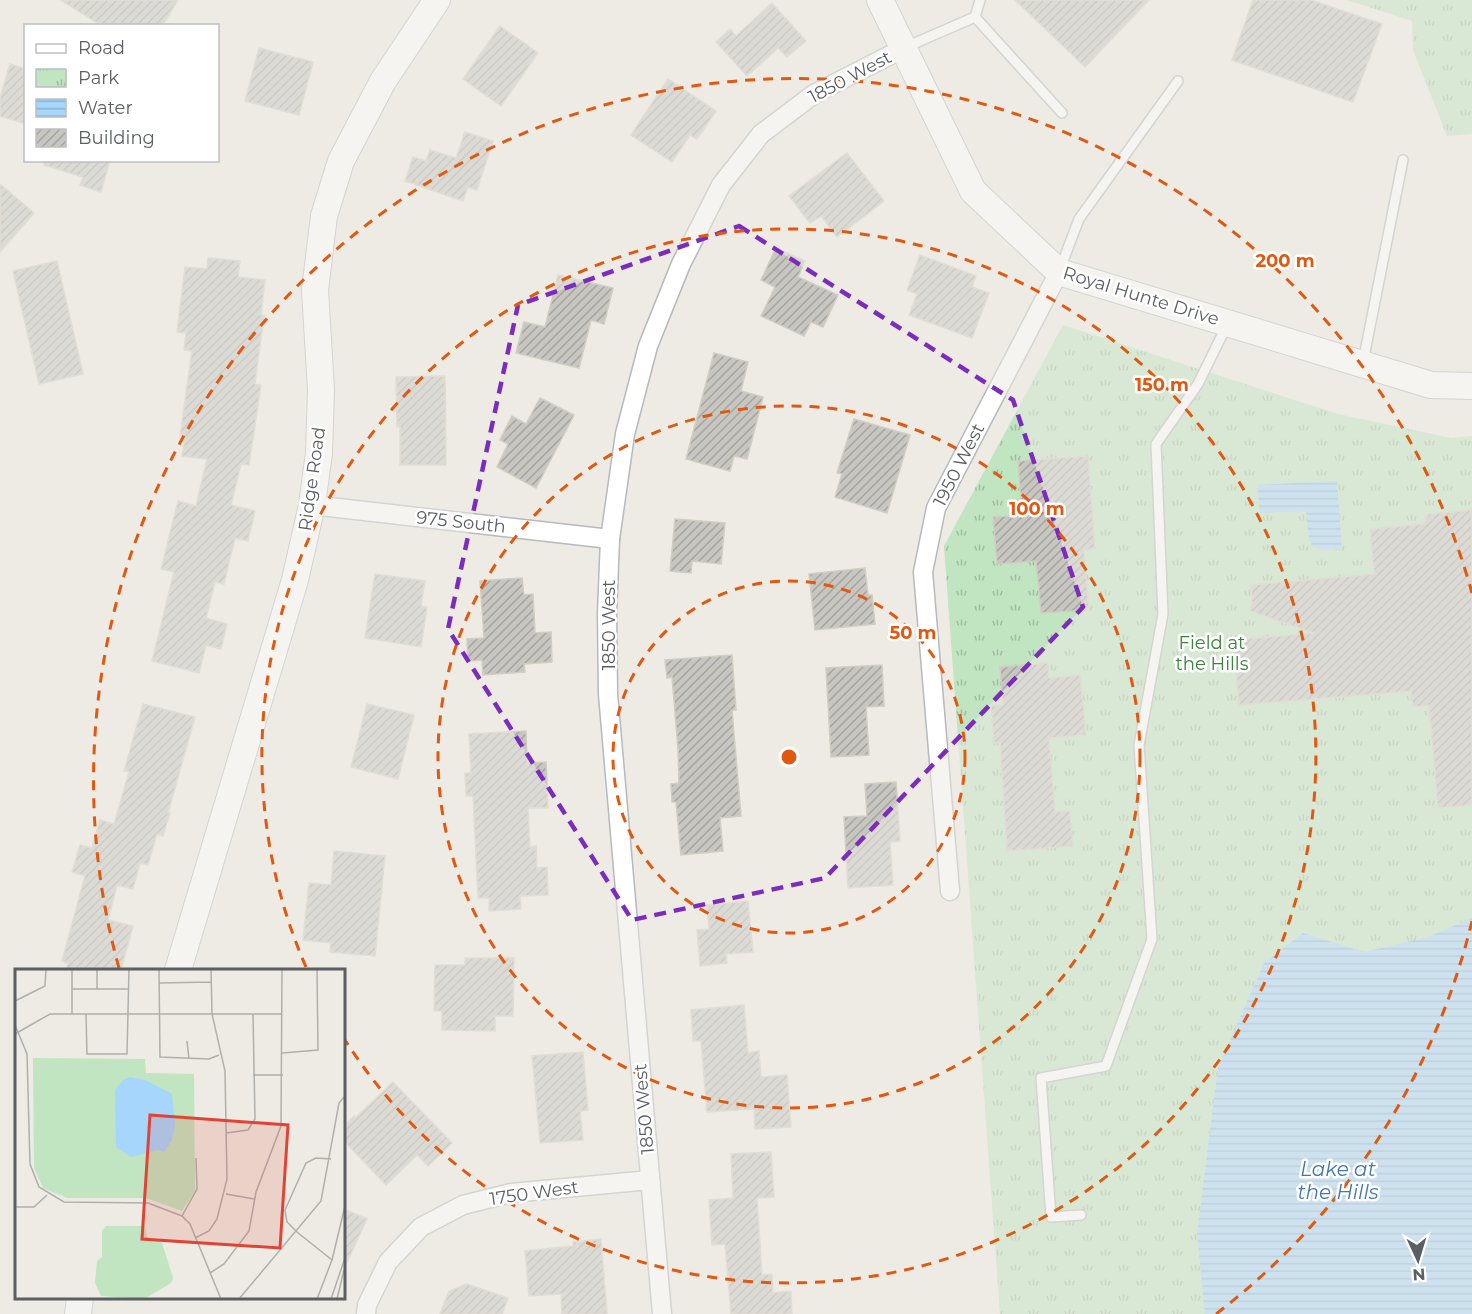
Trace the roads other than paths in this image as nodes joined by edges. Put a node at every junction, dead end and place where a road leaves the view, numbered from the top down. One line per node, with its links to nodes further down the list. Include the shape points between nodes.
1 (437, 0): 13 (street, Ridge Road, via 383,81 346,151 324,216 315,290 321,390)
2 (880, 0): 5 (street, Royal Hunte Drive)
3 (980, 0): 4 (lane)
4 (975, 17): 5 (lane); 7 (lane)
5 (904, 48): 9 (street, Royal Hunte Drive, via 973,191); 14 (street, 1850 West, via 814,94 761,134 721,185 681,264 648,346 625,434)
6 (1178, 81): 9 (lane, via 1079,219)
7 (1062, 113)
8 (1403, 160): 11 (lane)
9 (1059, 272): 10 (street, Royal Hunte Drive); 15 (street, 1950 West, via 936,508 923,572)
10 (1228, 323): 11 (street, Royal Hunte Drive); 18 (lane, via 1198,384 1156,444 1163,614 1139,745 1152,939 1106,1066 1041,1078 1051,1217)
11 (1362, 364): 12 (street, Royal Hunte Drive, via 1431,385)
12 (1472, 386)
13 (312, 506): 14 (street, 975 South); 16 (street, Ridge Road, via 295,580)
14 (610, 539): 17 (street, 1850 West, via 608,694)
15 (950, 891)
16 (178, 969)
17 (650, 1180): 21 (street, 1750 West, via 511,1192 463,1204 422,1227 388,1262); 22 (street, 1850 West)
18 (1081, 1215)
19 (80, 1299): 20 (street)
20 (78, 1314)
21 (366, 1314)
22 (662, 1314)

